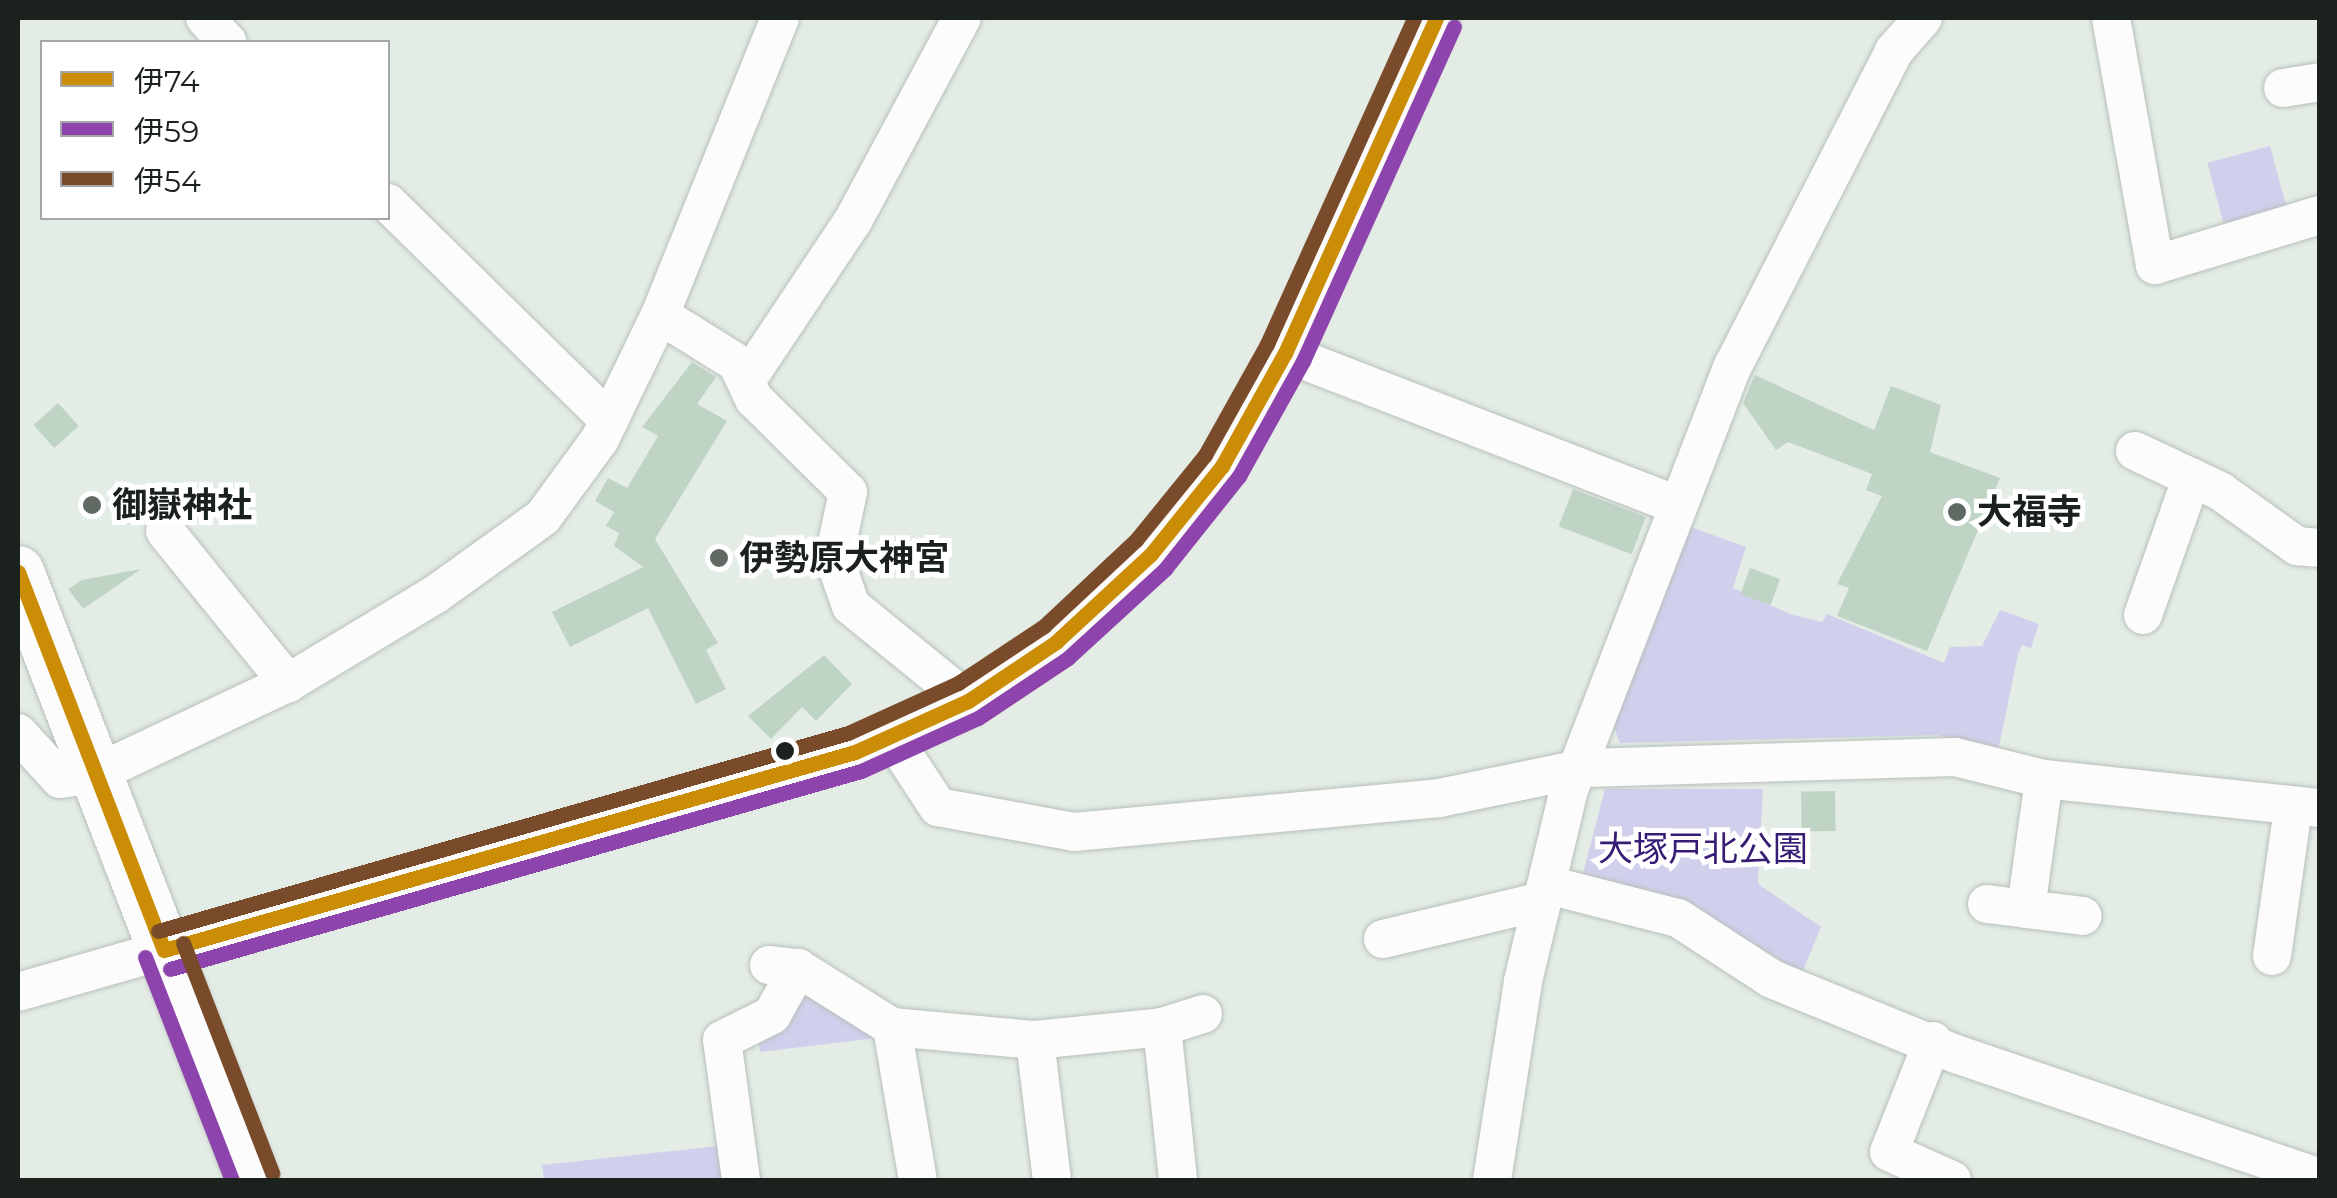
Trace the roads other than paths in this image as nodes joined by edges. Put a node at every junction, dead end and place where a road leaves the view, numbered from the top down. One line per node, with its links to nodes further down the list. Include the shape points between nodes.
1 (205, 18): 7 (street)
2 (780, 18): 10 (street)
3 (962, 18): 12 (street, via 854,219)
4 (1436, 18): 11 (main road)
5 (1923, 18): 16 (street, via 1894,51 1794,238)
6 (2111, 18): 9 (street, via 2155,264)
7 (226, 40)
8 (390, 205): 13 (street)
9 (2320, 215)
10 (660, 315): 12 (street); 13 (street)
11 (1285, 353): 16 (street); 22 (main road, via 1222,466 1151,554 1056,642)
12 (748, 378): 22 (street, via 754,399 848,492 834,558 851,606)
13 (609, 420): 21 (street, via 543,517)
14 (2135, 451): 15 (street)
15 (2192, 477): 18 (street, via 2297,546); 20 (street)
16 (1676, 505): 25 (street)
17 (166, 531): 21 (street)
18 (2320, 548)
19 (18, 572): 26 (highway)
20 (2143, 615)
21 (288, 683): 26 (street)
22 (968, 701): 24 (main road)
23 (18, 734): 26 (street, via 60,779)
24 (892, 737): 25 (street, via 938,807 1074,832 1367,807); 34 (main road)
25 (1585, 768): 27 (street, via 1955,756); 29 (street, via 1569,790)
26 (94, 775): 34 (highway)
27 (2044, 779): 28 (street); 31 (street)
28 (2306, 808): 35 (street)
29 (1547, 894): 33 (street); 41 (street, via 1678,918 1772,979); 49 (street)
30 (1988, 904): 31 (street)
31 (2026, 909): 32 (street)
32 (2083, 916)
33 (1382, 939)
34 (164, 950): 36 (street); 44 (highway)
35 (2272, 956)
36 (18, 992)
37 (1203, 1014): 39 (street)
38 (892, 1026): 40 (street); 45 (street, via 784,966 772,1015 722,1040); 46 (street)
39 (1162, 1028): 40 (street); 48 (street)
40 (1035, 1040): 47 (street)
41 (1933, 1041): 42 (street); 43 (street)
42 (1884, 1166): 50 (street)
43 (2320, 1178)
44 (254, 1180)
45 (740, 1180)
46 (918, 1180)
47 (1052, 1180)
48 (1178, 1180)
49 (1492, 1180)
50 (1952, 1180)

